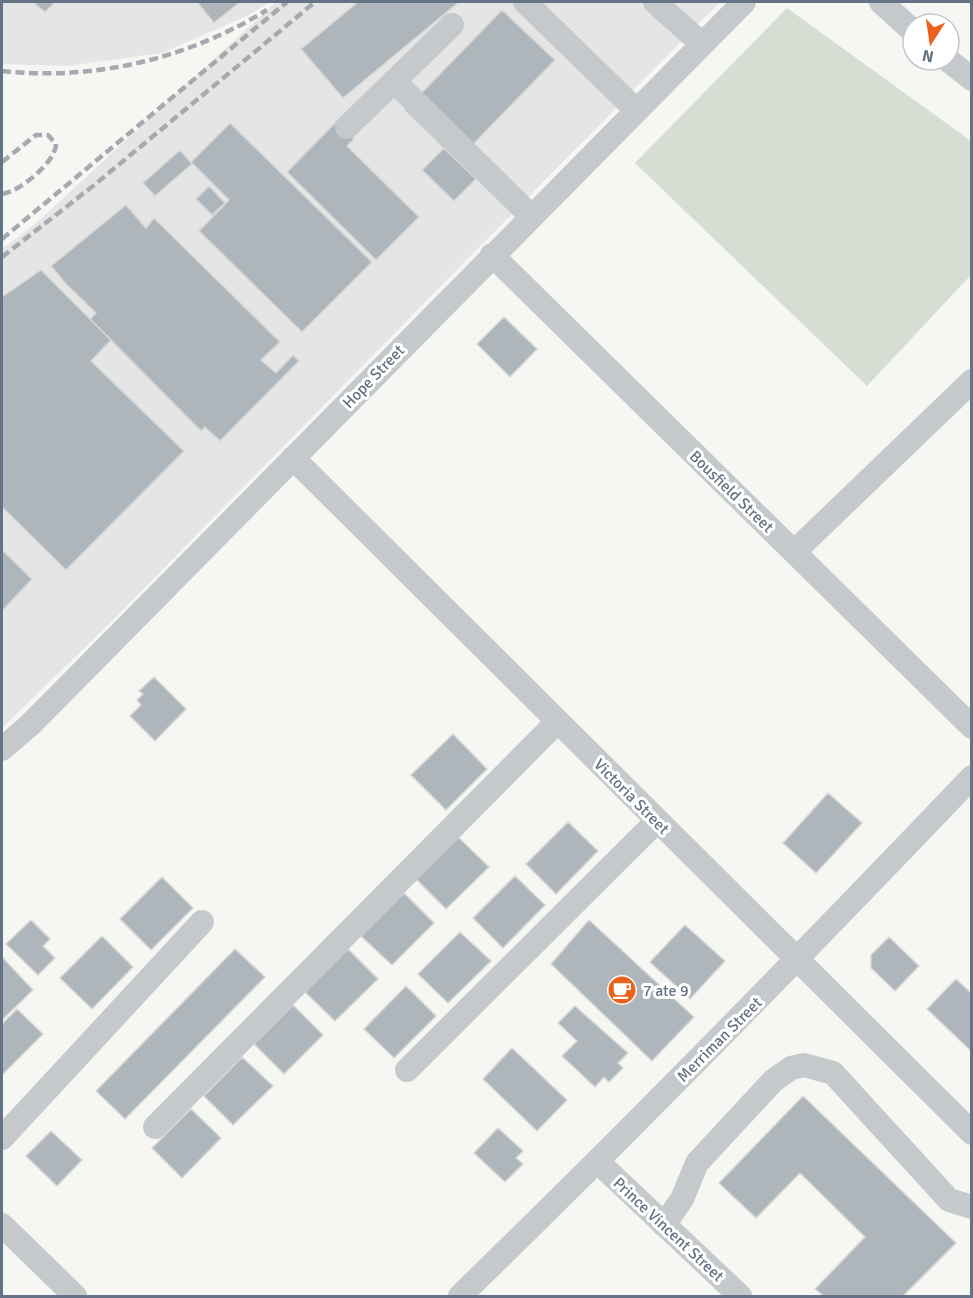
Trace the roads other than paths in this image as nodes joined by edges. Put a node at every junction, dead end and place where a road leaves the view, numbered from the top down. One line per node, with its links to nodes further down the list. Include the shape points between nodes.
1 (525, 2): 9 (street)
2 (655, 2): 7 (street)
3 (744, 2): 7 (street, Hope Street)
4 (881, 2): 5 (street)
5 (901, 20)
6 (452, 25): 8 (street)
7 (702, 44): 9 (street, Hope Street)
8 (394, 81): 10 (street); 11 (street)
9 (636, 110): 11 (street, Hope Street)
10 (347, 127)
11 (531, 216): 12 (street, Hope Street)
12 (492, 255): 14 (street, Hope Street); 15 (street, Bousfield Street)
13 (972, 381): 15 (street)
14 (293, 458): 16 (street, Victoria Street); 18 (street, Hope Street, via 31,724)
15 (794, 552): 17 (street, Bousfield Street)
16 (557, 722): 20 (street, Victoria Street); 24 (street)
17 (972, 727)
18 (3, 744)
19 (972, 777): 22 (street, Merriman Street)
20 (657, 821): 22 (street, Victoria Street); 23 (street)
21 (202, 922): 26 (street)
22 (797, 960): 25 (street, Victoria Street); 27 (street, Merriman Street)
23 (406, 1070)
24 (155, 1127)
25 (972, 1133)
26 (2, 1138)
27 (598, 1162): 30 (street, Prince Vincent Street); 32 (street, Merriman Street)
28 (972, 1207): 30 (street, via 949,1200 833,1073 804,1065 790,1068 773,1081 697,1163 682,1199)
29 (2, 1225): 31 (street)
30 (664, 1225): 33 (street, Prince Vincent Street)
31 (75, 1296)
32 (460, 1296)
33 (740, 1296)

